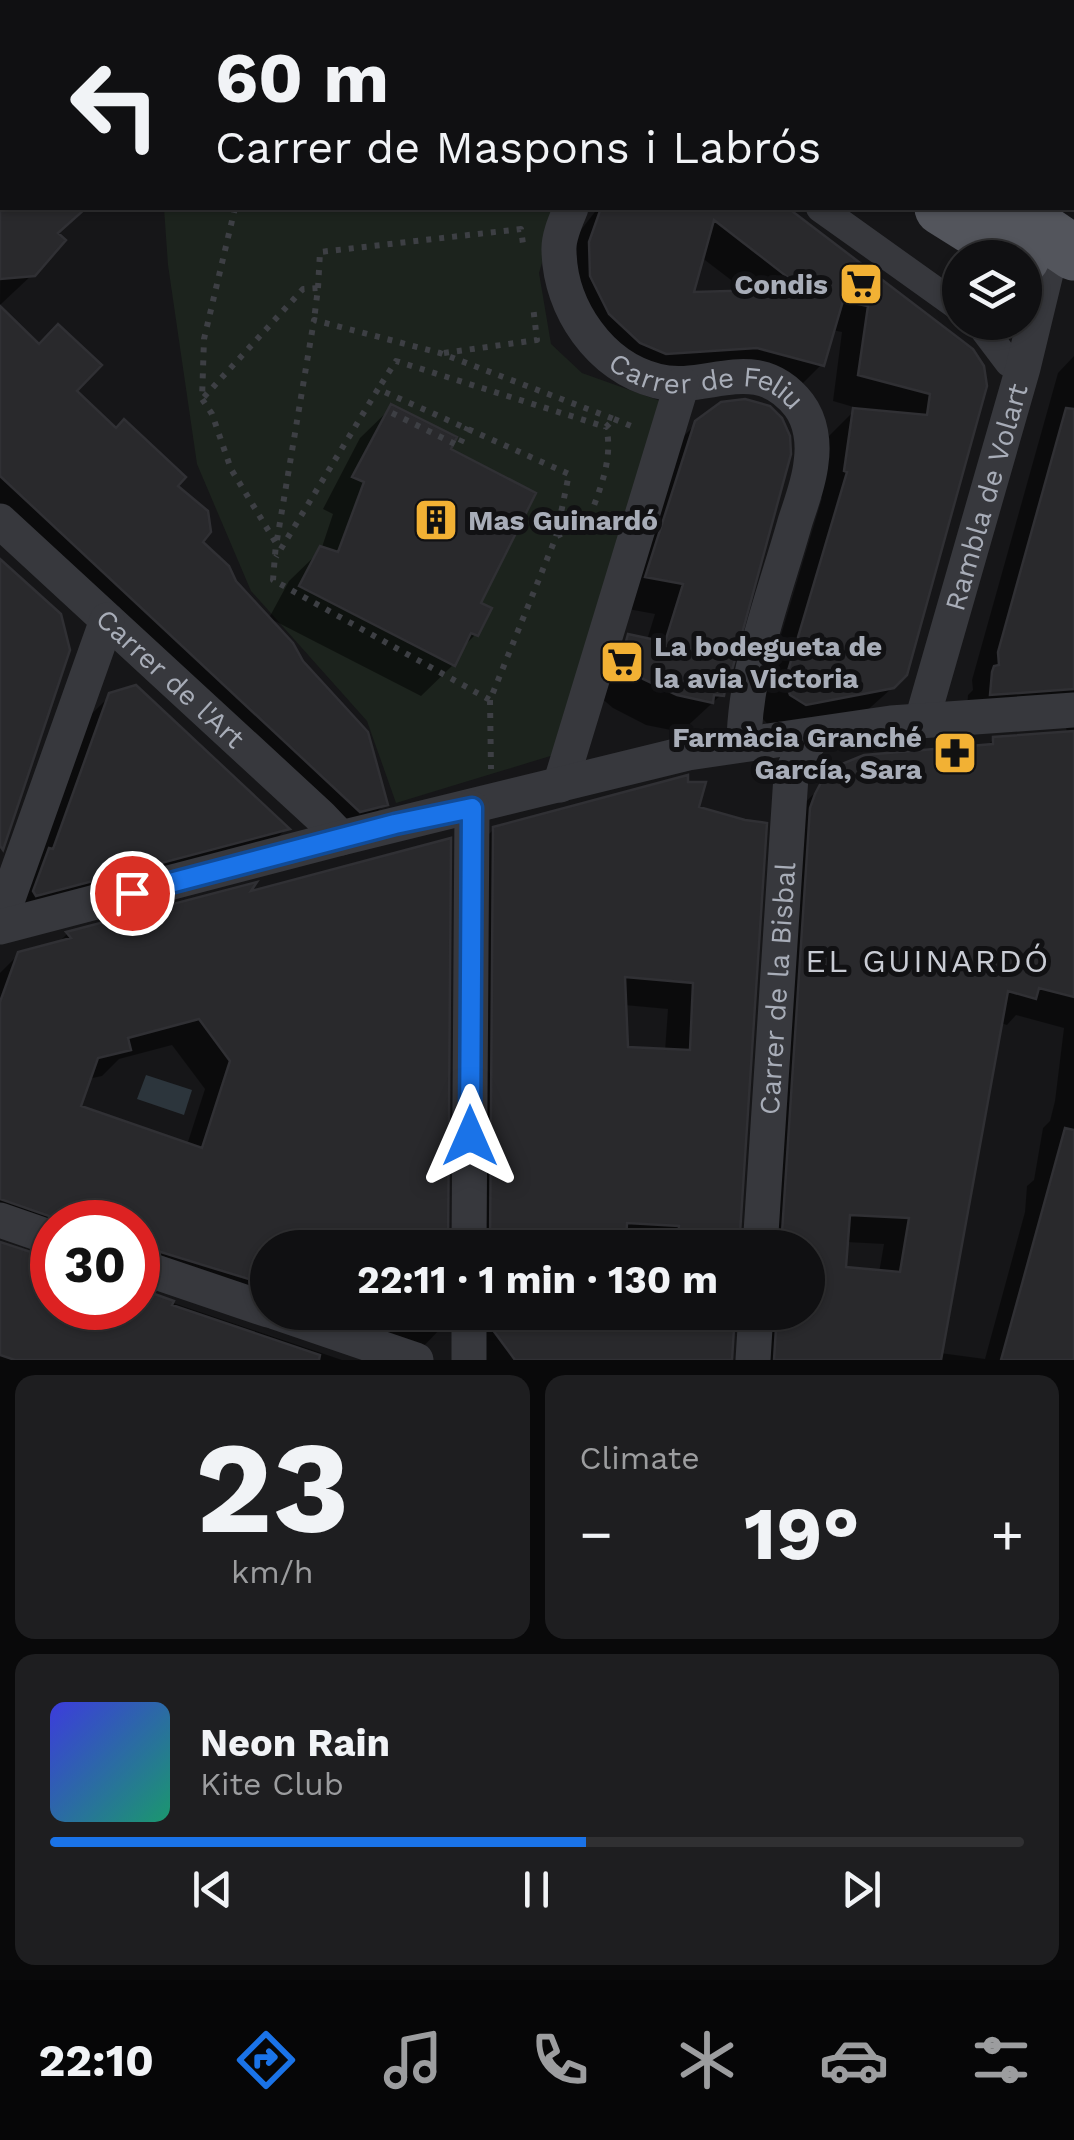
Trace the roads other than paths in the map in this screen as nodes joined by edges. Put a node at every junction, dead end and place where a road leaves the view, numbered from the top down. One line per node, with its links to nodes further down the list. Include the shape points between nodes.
1 (570, 210): 9 (street, Carrer de Feliu, via 558,247 576,316 626,368)
2 (823, 210): 6 (street)
3 (947, 210): 5 (main road)
4 (1010, 210): 5 (main road)
5 (1051, 255): 8 (street, Rambla de Volart)
6 (942, 295)
7 (992, 340): 8 (street)
8 (1023, 368): 13 (street, Rambla de Volart)
9 (682, 384): 15 (street, Carrer de Feliu, via 748,374 797,402 809,426 812,465 749,686); 16 (street)
10 (0, 521): 11 (street, Carrer de l'Art)
11 (107, 620): 18 (street, Carrer de l'Art); 19 (street)
12 (1074, 710): 13 (street)
13 (922, 720): 14 (street)
14 (815, 735): 15 (street); 23 (street, Carrer de la Bisbal, via 791,776)
15 (744, 743): 16 (street)
16 (560, 786): 17 (street)
17 (481, 797): 18 (street); 22 (street)
18 (341, 838): 19 (street)
19 (0, 924)
20 (0, 1220): 21 (street)
21 (30, 1230)
22 (469, 1230)
23 (761, 1230)
24 (160, 1273): 25 (street)
25 (250, 1304)
26 (328, 1330): 29 (street)
27 (469, 1330): 30 (street)
28 (755, 1330): 31 (street)
29 (416, 1360)
30 (469, 1360)
31 (754, 1360)

